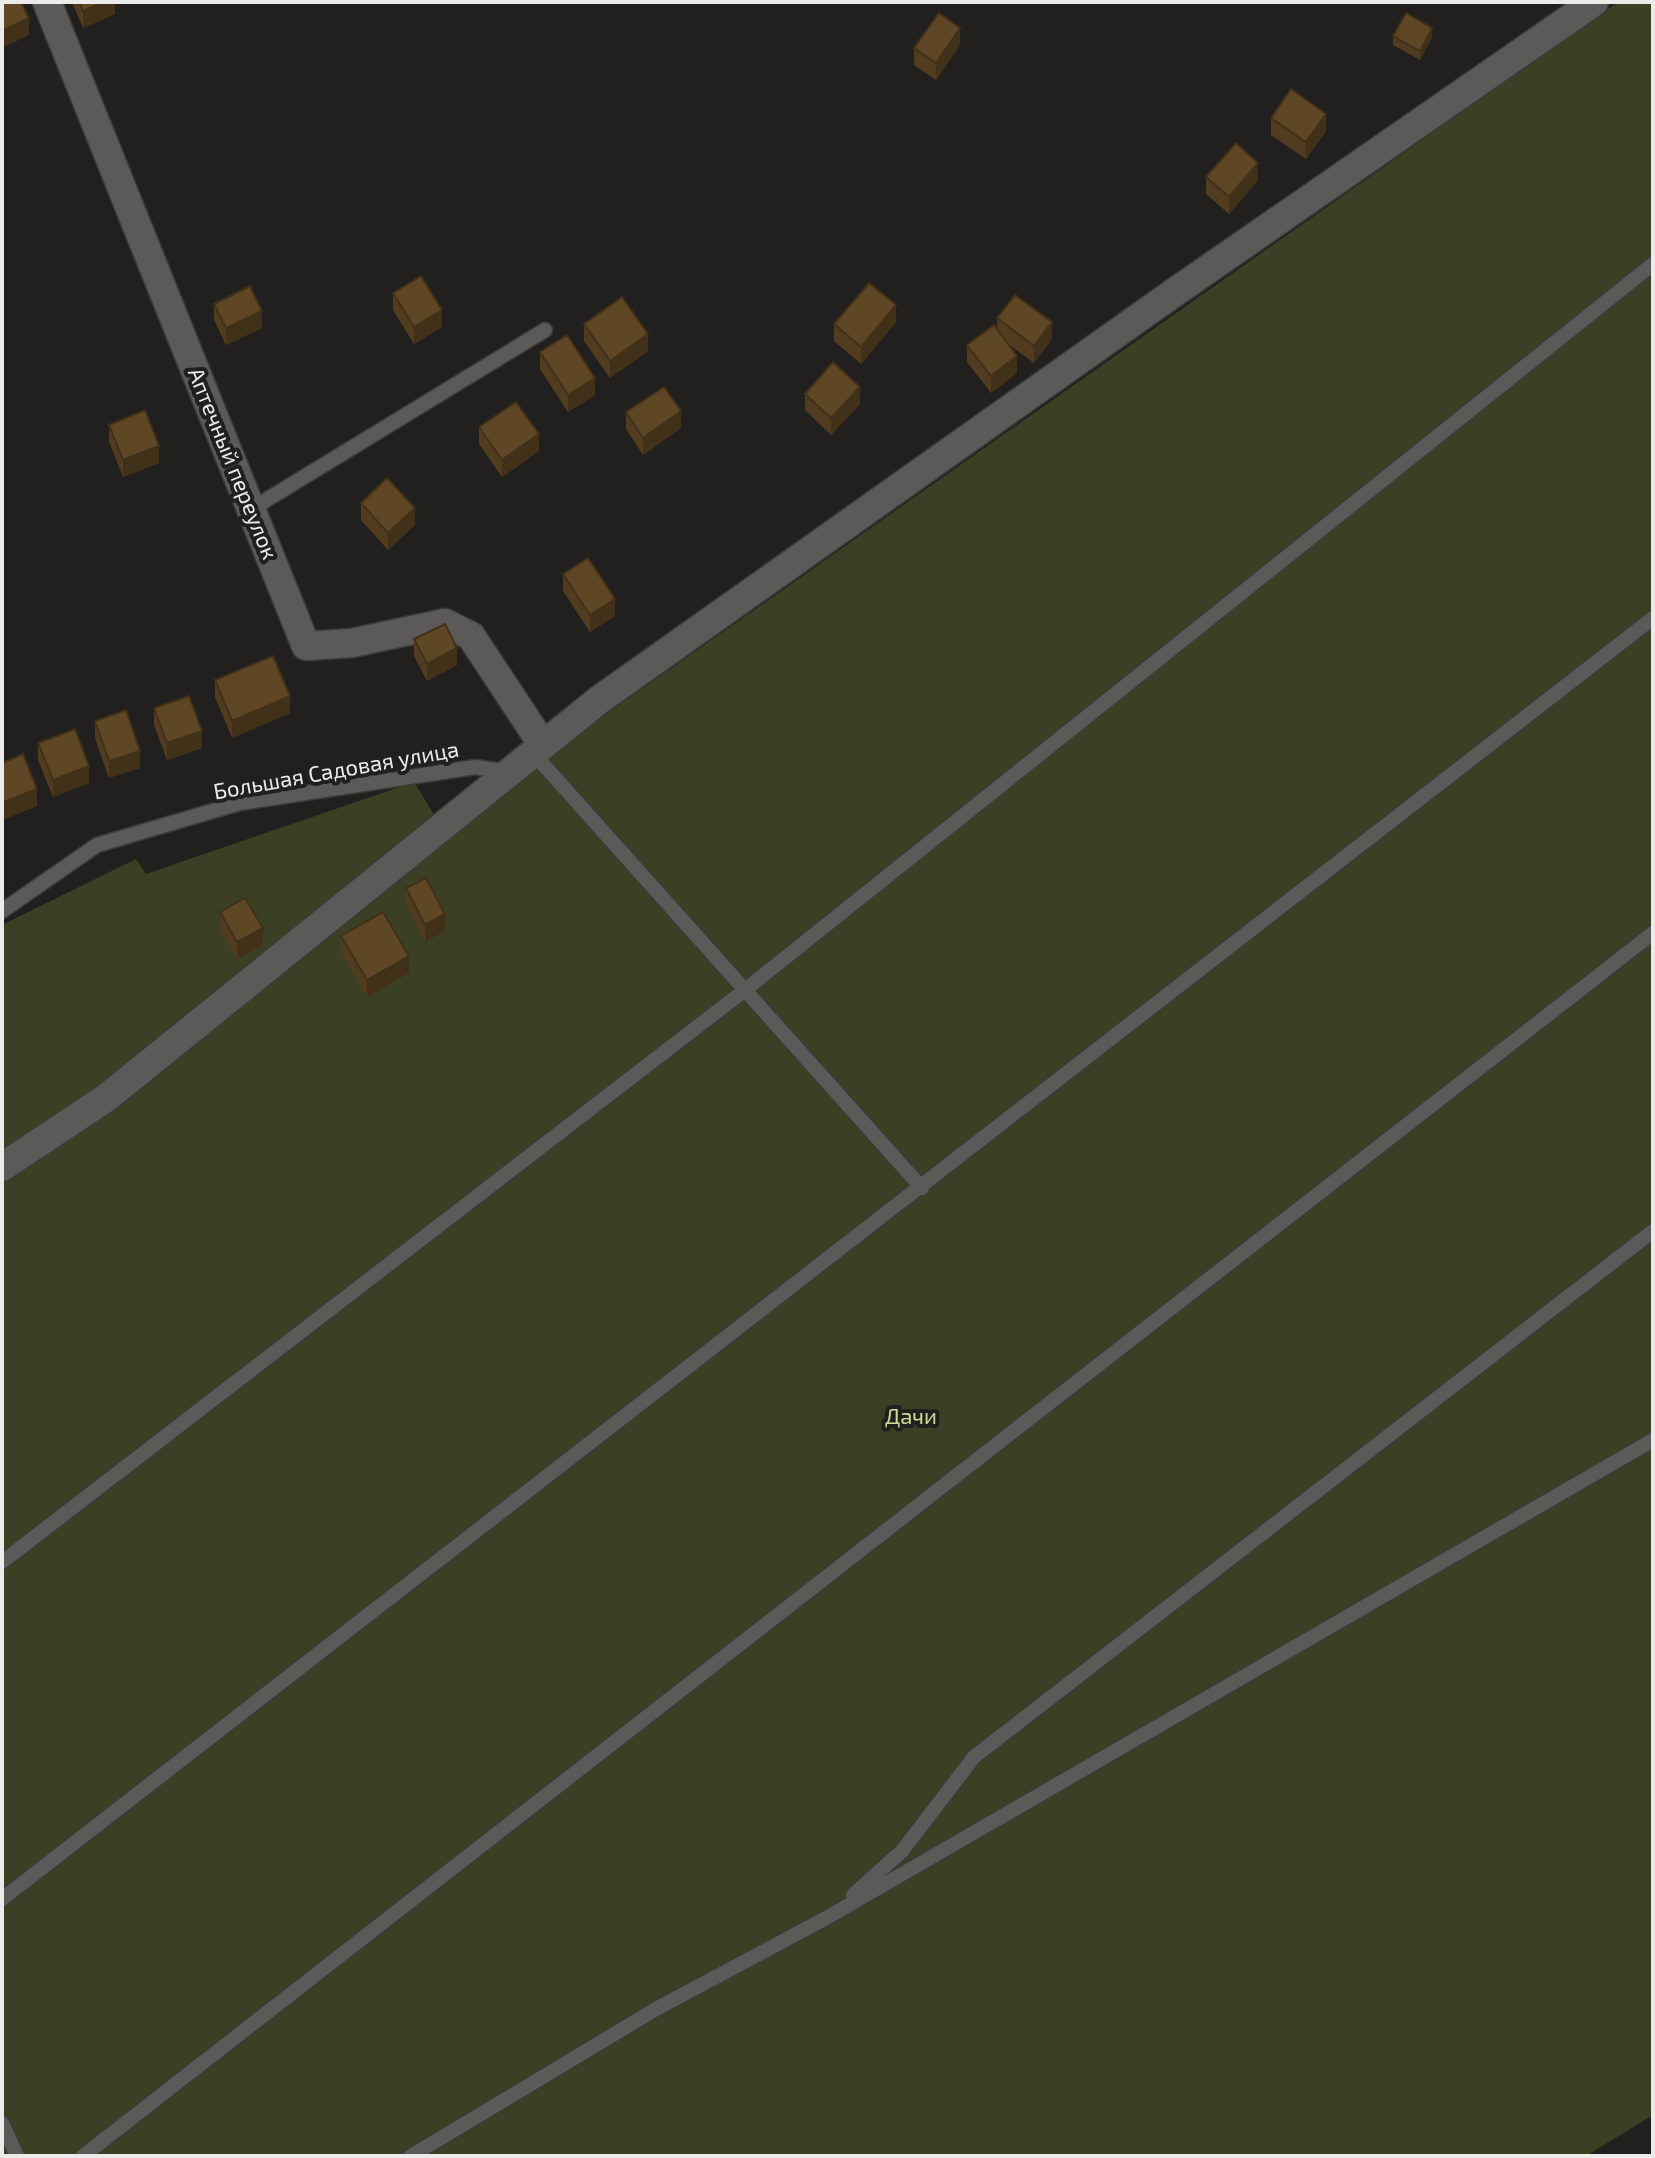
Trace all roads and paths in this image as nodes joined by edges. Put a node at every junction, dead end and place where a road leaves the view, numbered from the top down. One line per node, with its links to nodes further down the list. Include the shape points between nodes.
1 (47, 2): 5 (street, Аптечный переулок)
2 (1594, 2): 7 (street, via 1137,319 599,700)
3 (1653, 264): 11 (lane)
4 (545, 330): 5 (lane)
5 (253, 508): 7 (street, Аптечный переулок, via 306,646 352,643 445,623 471,636)
6 (1653, 618): 13 (lane)
7 (538, 749): 8 (street); 11 (lane)
8 (509, 772): 9 (lane, Большая Садовая улица, via 475,767 240,803 97,845); 12 (street, via 106,1098)
9 (2, 911)
10 (1653, 933): 21 (lane)
11 (745, 990): 13 (lane); 16 (lane)
12 (2, 1167)
13 (922, 1188): 17 (lane)
14 (1653, 1231): 18 (lane, via 974,1757 902,1851)
15 (1653, 1440): 18 (lane)
16 (2, 1562)
17 (2, 1899)
18 (828, 1917): 22 (lane, via 656,2009)
19 (2, 2123): 20 (lane)
20 (17, 2156)
21 (83, 2156)
22 (411, 2156)

